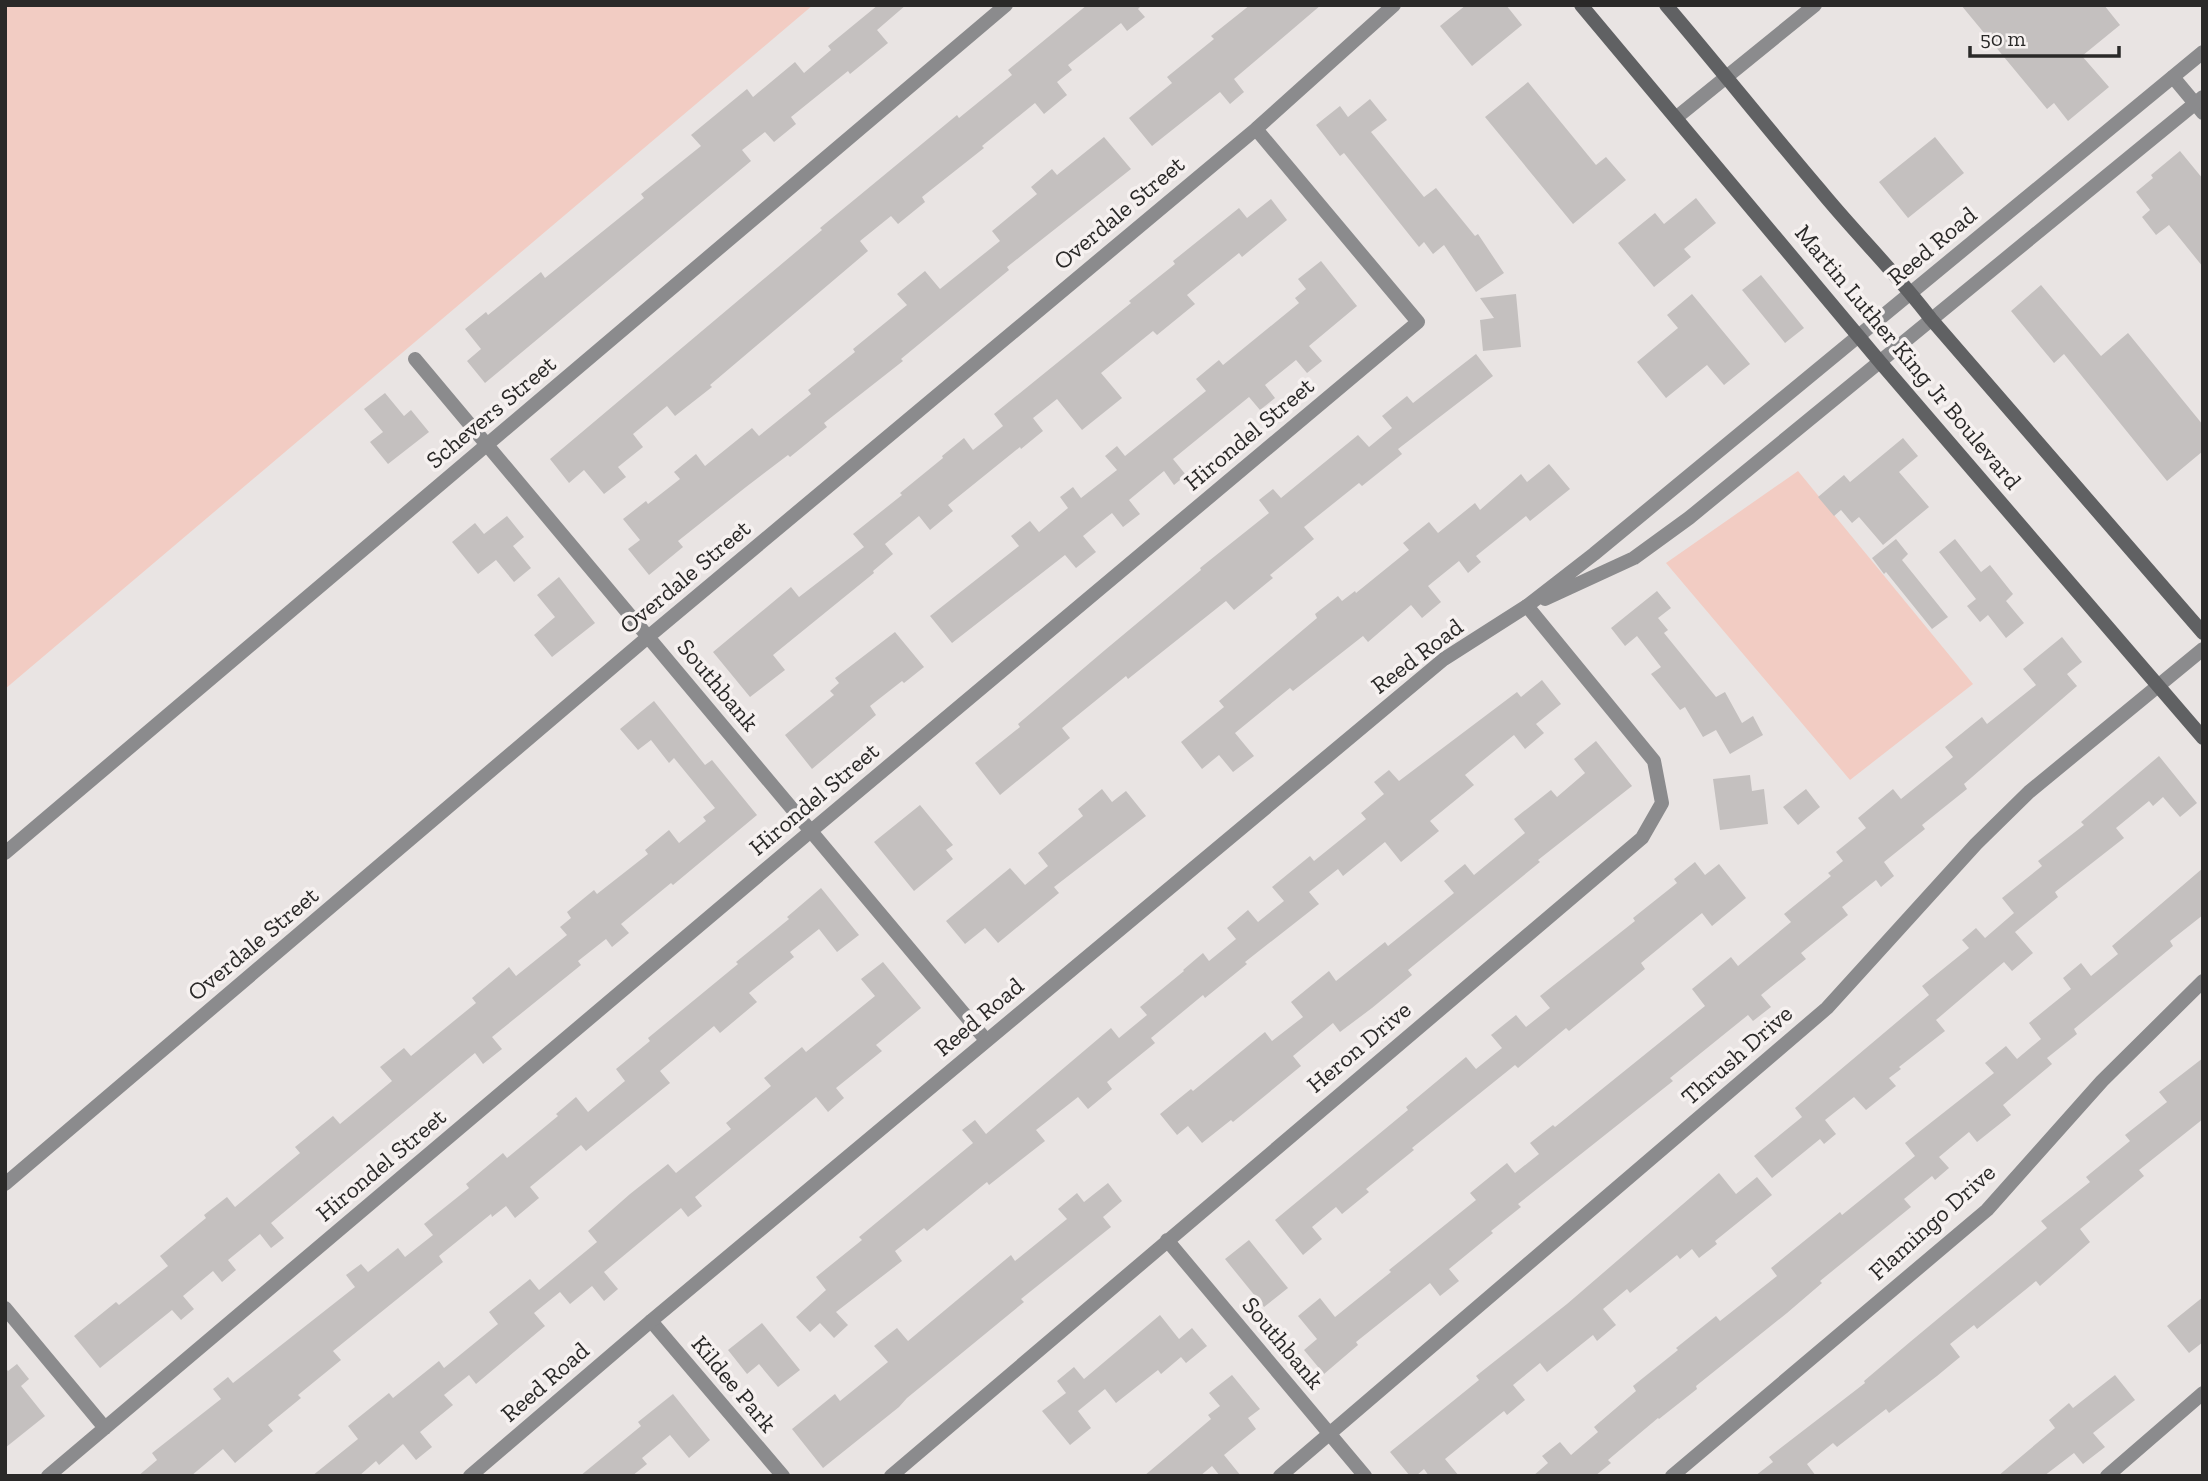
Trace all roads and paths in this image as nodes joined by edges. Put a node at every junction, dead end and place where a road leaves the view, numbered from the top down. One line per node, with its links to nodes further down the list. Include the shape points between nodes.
1 (1006, 5): 17 (street, Schevers Street)
2 (1394, 5): 11 (street, Overdale Street)
3 (1581, 5): 10 (main road, Martin Luther King Jr Boulevard)
4 (1666, 5): 7 (main road, Martin Luther King Jr Boulevard)
5 (1815, 5): 7 (street)
6 (2203, 52): 8 (street, Reed Road)
7 (1728, 76): 10 (street); 12 (main road, Martin Luther King Jr Boulevard, via 1819,190)
8 (2173, 77): 9 (street); 12 (street, Reed Road)
9 (2200, 104): 13 (street, Reed Road)
10 (1677, 117): 14 (main road, Martin Luther King Jr Boulevard)
11 (1255, 129): 20 (street, Overdale Street); 24 (street, Hirondel Street, via 1418,322)
12 (1911, 293): 13 (main road, Martin Luther King Jr Boulevard); 14 (street, Reed Road)
13 (1931, 319): 16 (street, Reed Road); 19 (main road, Martin Luther King Jr Boulevard)
14 (1860, 337): 16 (main road, Martin Luther King Jr Boulevard); 18 (street, Reed Road)
15 (415, 359): 17 (street, Southbank)
16 (1880, 362): 18 (street, Reed Road, via 1634,558); 22 (main road, Martin Luther King Jr Boulevard)
17 (487, 445): 20 (street, Southbank); 25 (street, Schevers Street)
18 (1527, 606): 27 (street, Reed Road, via 1444,659); 29 (street, Heron Drive, via 1654,761 1662,803 1642,838)
19 (2203, 633)
20 (648, 637): 24 (street, Southbank); 28 (street, Overdale Street)
21 (2203, 649): 22 (street, Thrush Drive)
22 (2159, 685): 23 (main road, Martin Luther King Jr Boulevard); 34 (street, Thrush Drive, via 2029,792 1827,1008)
23 (2203, 738)
24 (811, 831): 27 (street, Southbank); 33 (street, Hirondel Street)
25 (5, 853)
26 (2203, 981): 41 (street, Flamingo Drive, via 2102,1081 1987,1210)
27 (986, 1040): 31 (street, Reed Road)
28 (5, 1184)
29 (1167, 1240): 34 (street, Southbank); 38 (street, Heron Drive)
30 (5, 1308): 33 (street)
31 (651, 1321): 36 (street, Reed Road); 37 (street, Kildee Park)
32 (2203, 1393): 42 (street)
33 (105, 1428): 35 (street, Hirondel Street)
34 (1330, 1434): 39 (street, Thrush Drive); 40 (street, Southbank)
35 (48, 1476)
36 (470, 1476)
37 (783, 1476)
38 (891, 1476)
39 (1280, 1476)
40 (1365, 1476)
41 (1672, 1476)
42 (2107, 1476)

